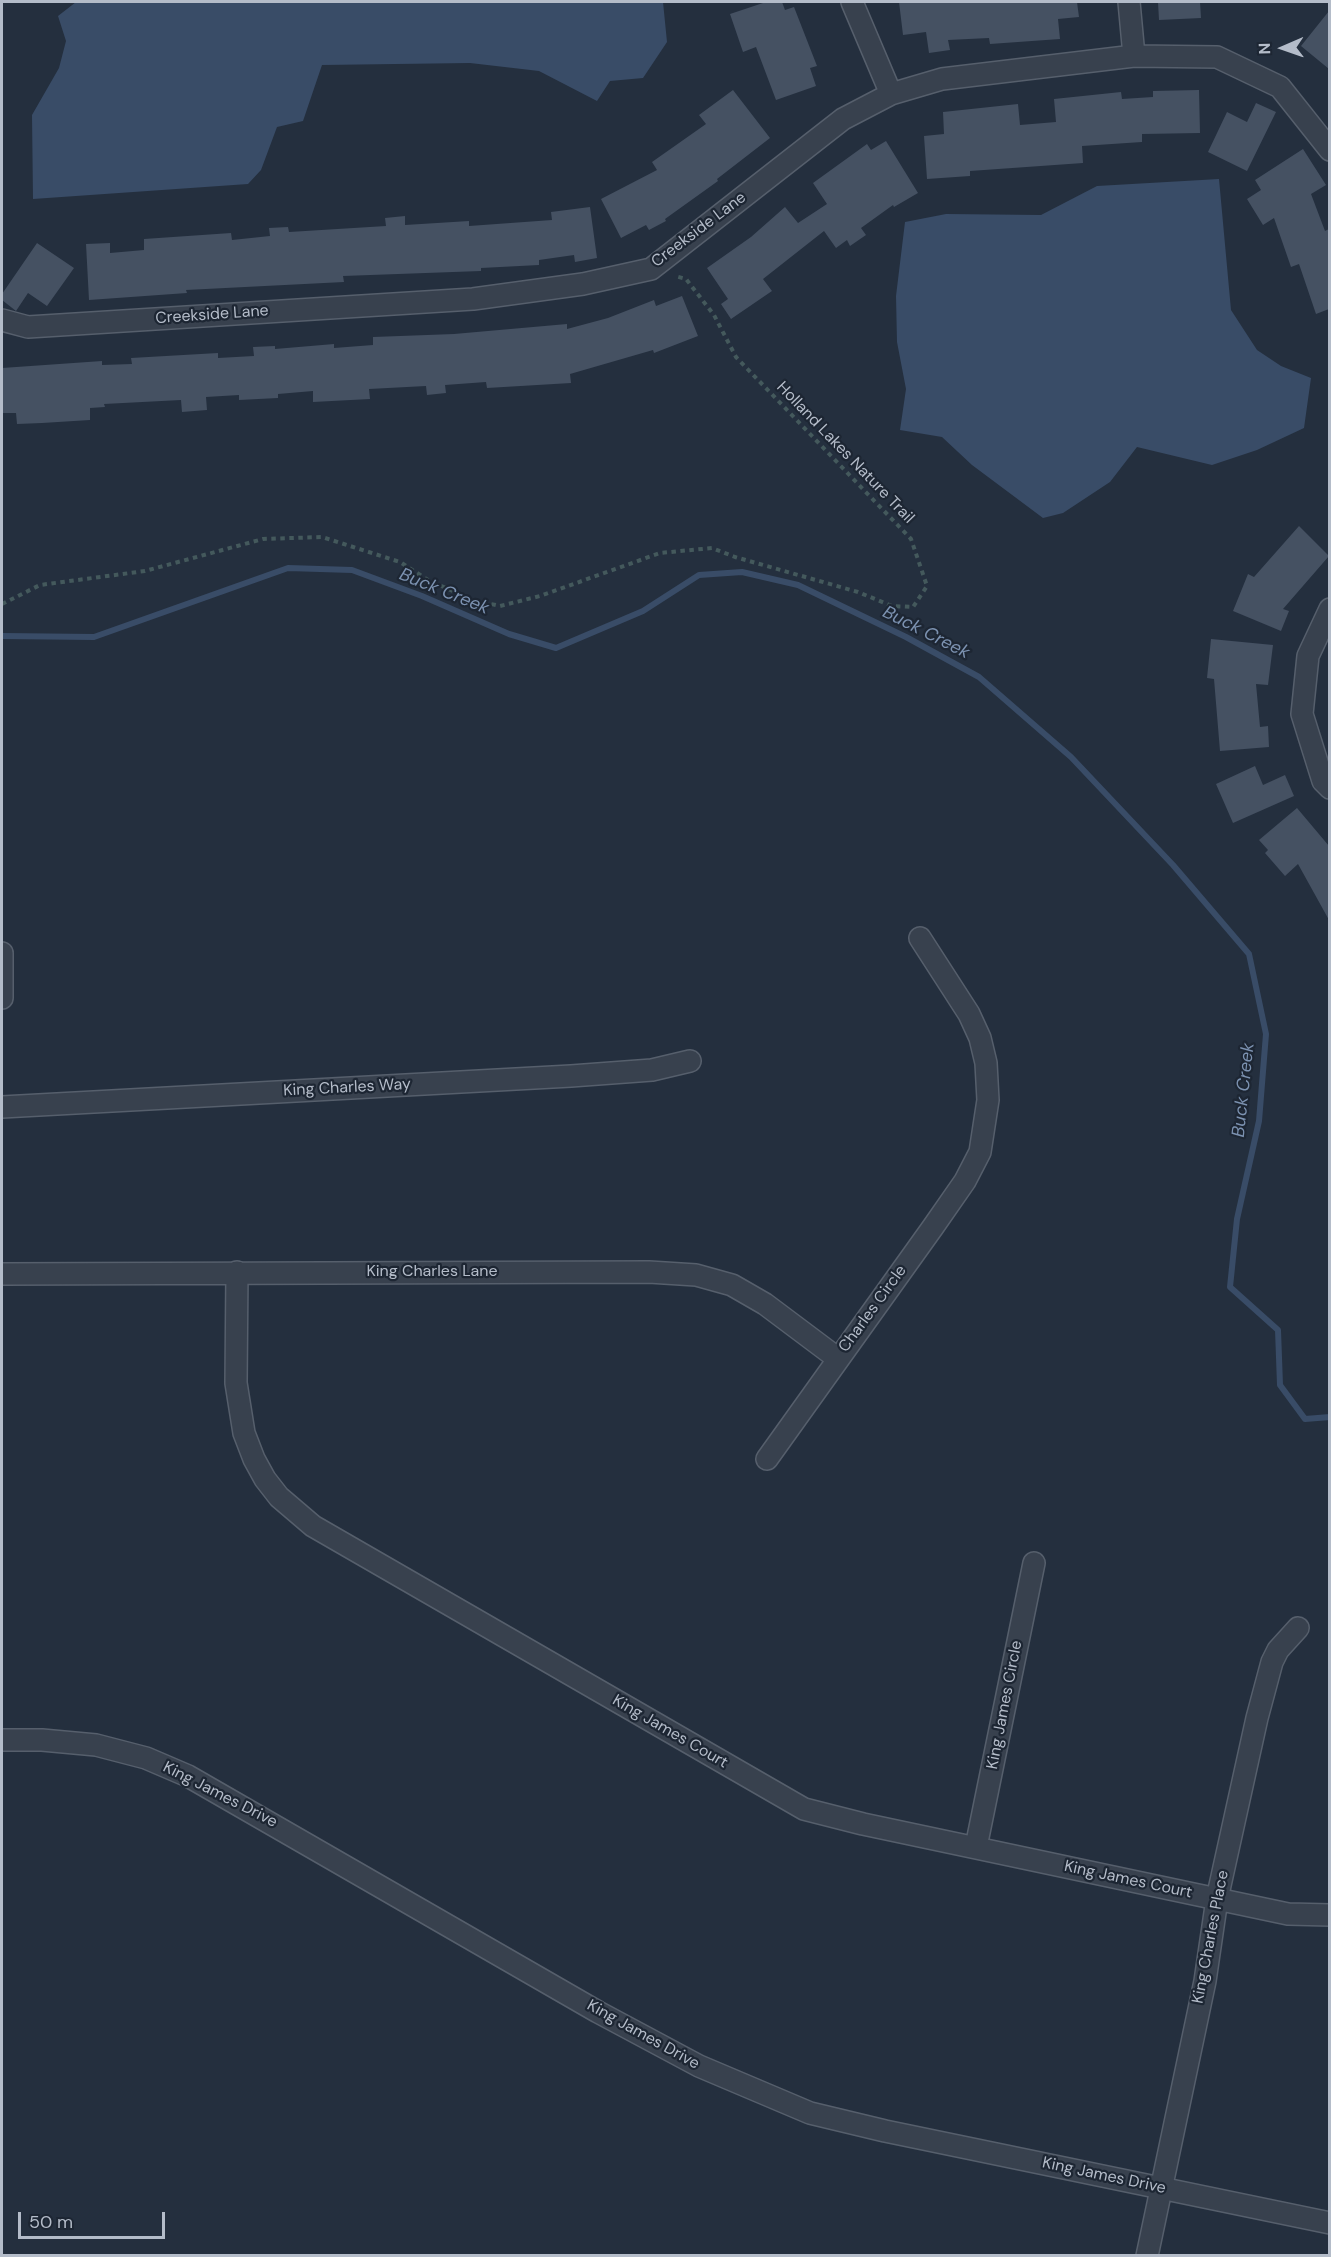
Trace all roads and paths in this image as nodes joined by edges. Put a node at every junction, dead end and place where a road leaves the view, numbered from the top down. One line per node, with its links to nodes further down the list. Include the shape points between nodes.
1 (852, 2): 4 (street)
2 (1129, 2): 3 (street)
3 (1134, 56): 4 (street, Creekside Lane, via 942,79); 5 (street, Creekside Lane, via 1217,57 1280,87)
4 (891, 94): 6 (street, Creekside Lane, via 843,119)
5 (1329, 150)
6 (651, 269): 7 (street, Creekside Lane, via 584,284 474,298 28,327); 8 (path, Holland Lakes Nature Trail, via 686,279 714,315 736,357 911,539 927,586 913,607 892,606 712,548 660,553 540,596 500,606 473,600 428,580 400,562 322,537 263,539 145,571 40,585)
7 (2, 320)
8 (2, 604)
9 (1329, 609): 10 (street, via 1308,656 1302,714 1323,781)
10 (1329, 788)
11 (920, 938): 18 (street, Charles Circle, via 969,1014 982,1046 987,1121 977,1157 965,1181)
12 (2, 953): 13 (street)
13 (2, 998)
14 (690, 1060): 15 (street, King Charles Way, via 652,1070 571,1076)
15 (2, 1107)
16 (237, 1272): 17 (street, King Charles Lane); 18 (street, King Charles Lane, via 696,1275 732,1285 765,1304); 23 (street, King James Court, via 236,1383 244,1433 265,1479 293,1511 782,1798 826,1816)
17 (2, 1274)
18 (837, 1358): 19 (street, Charles Circle)
19 (767, 1459)
20 (1034, 1563): 23 (street, King James Circle)
21 (1298, 1628): 24 (street, King Charles Place, via 1272,1662)
22 (2, 1740): 26 (street, King James Drive, via 96,1745 146,1758 188,1776 618,2023 708,2071 800,2109 885,2132)
23 (976, 1847): 24 (street, King James Court)
24 (1217, 1899): 25 (street, King James Court, via 1288,1914); 26 (street, King Charles Place, via 1205,1981)
25 (1329, 1915)
26 (1161, 2188): 27 (street, King James Drive); 28 (street, King Charles Place)
27 (1329, 2223)
28 (1147, 2256)

